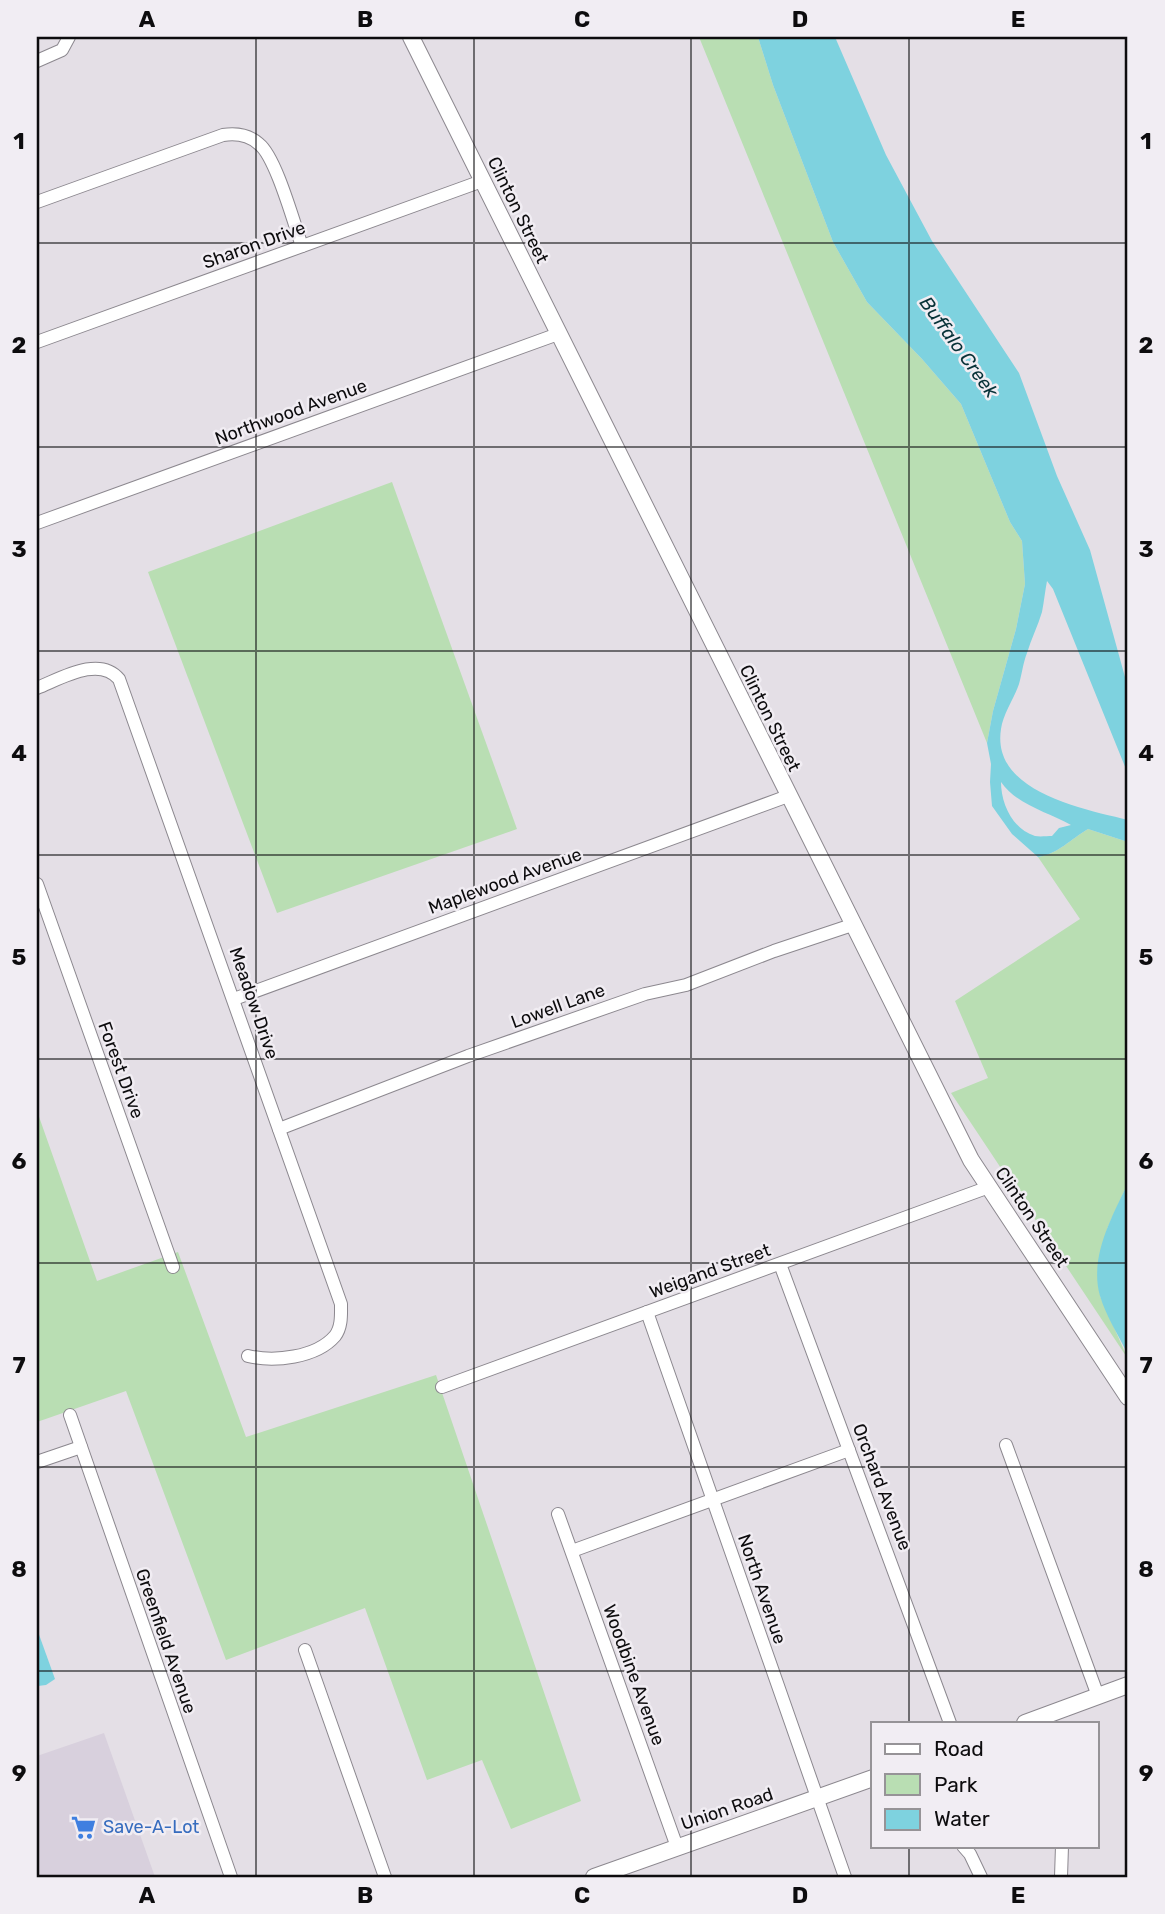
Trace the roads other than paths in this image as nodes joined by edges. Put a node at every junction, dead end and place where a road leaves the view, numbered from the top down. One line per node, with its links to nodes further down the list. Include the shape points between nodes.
1 (69, 37): 3 (street, via 62,50)
2 (411, 37): 4 (main road, Clinton Street)
3 (37, 61)
4 (482, 181): 6 (street, Sharon Drive); 7 (main road, Clinton Street)
5 (37, 202): 6 (street, via 223,135 240,134 259,143 270,157)
6 (302, 246): 8 (street, Sharon Drive)
7 (558, 334): 9 (street, Northwood Avenue); 11 (main road, Clinton Street)
8 (37, 342)
9 (37, 523)
10 (37, 688): 14 (street, Meadow Drive, via 94,668 108,669 119,679)
11 (788, 796): 13 (main road, Clinton Street); 14 (street, Maplewood Avenue)
12 (37, 884): 18 (street, Forest Drive)
13 (852, 925): 15 (street, Lowell Lane, via 468,1056); 16 (main road, Clinton Street)
14 (234, 999): 15 (street, Meadow Drive)
15 (279, 1129): 20 (street, Meadow Drive, via 341,1304 341,1319 336,1335 295,1357 265,1360)
16 (989, 1187): 17 (street, Weigand Street); 22 (main road, Clinton Street)
17 (780, 1264): 19 (street, Weigand Street); 26 (street, Orchard Avenue)
18 (173, 1267)
19 (647, 1312): 21 (street, Weigand Street); 28 (street, North Avenue)
20 (248, 1356)
21 (442, 1387)
22 (1128, 1398)
23 (70, 1415): 25 (street, Greenfield Avenue)
24 (1006, 1445): 33 (street)
25 (81, 1447): 27 (street); 41 (street, Greenfield Avenue)
26 (849, 1451): 28 (street); 35 (street, Orchard Avenue)
27 (37, 1462)
28 (712, 1500): 30 (street); 37 (street, North Avenue)
29 (558, 1514): 30 (street, Woodbine Avenue)
30 (572, 1551): 38 (street, Woodbine Avenue)
31 (306, 1650): 42 (street)
32 (1128, 1685): 33 (main road)
33 (1097, 1696): 34 (main road)
34 (1043, 1720)
35 (950, 1722)
36 (871, 1779): 37 (main road, Union Road)
37 (817, 1798): 38 (main road, Union Road); 44 (street, North Avenue)
38 (677, 1847): 43 (main road, Union Road)
39 (965, 1848): 45 (street)
40 (1062, 1848): 46 (street)
41 (231, 1877)
42 (385, 1877)
43 (594, 1877)
44 (845, 1877)
45 (981, 1877)
46 (1061, 1877)

